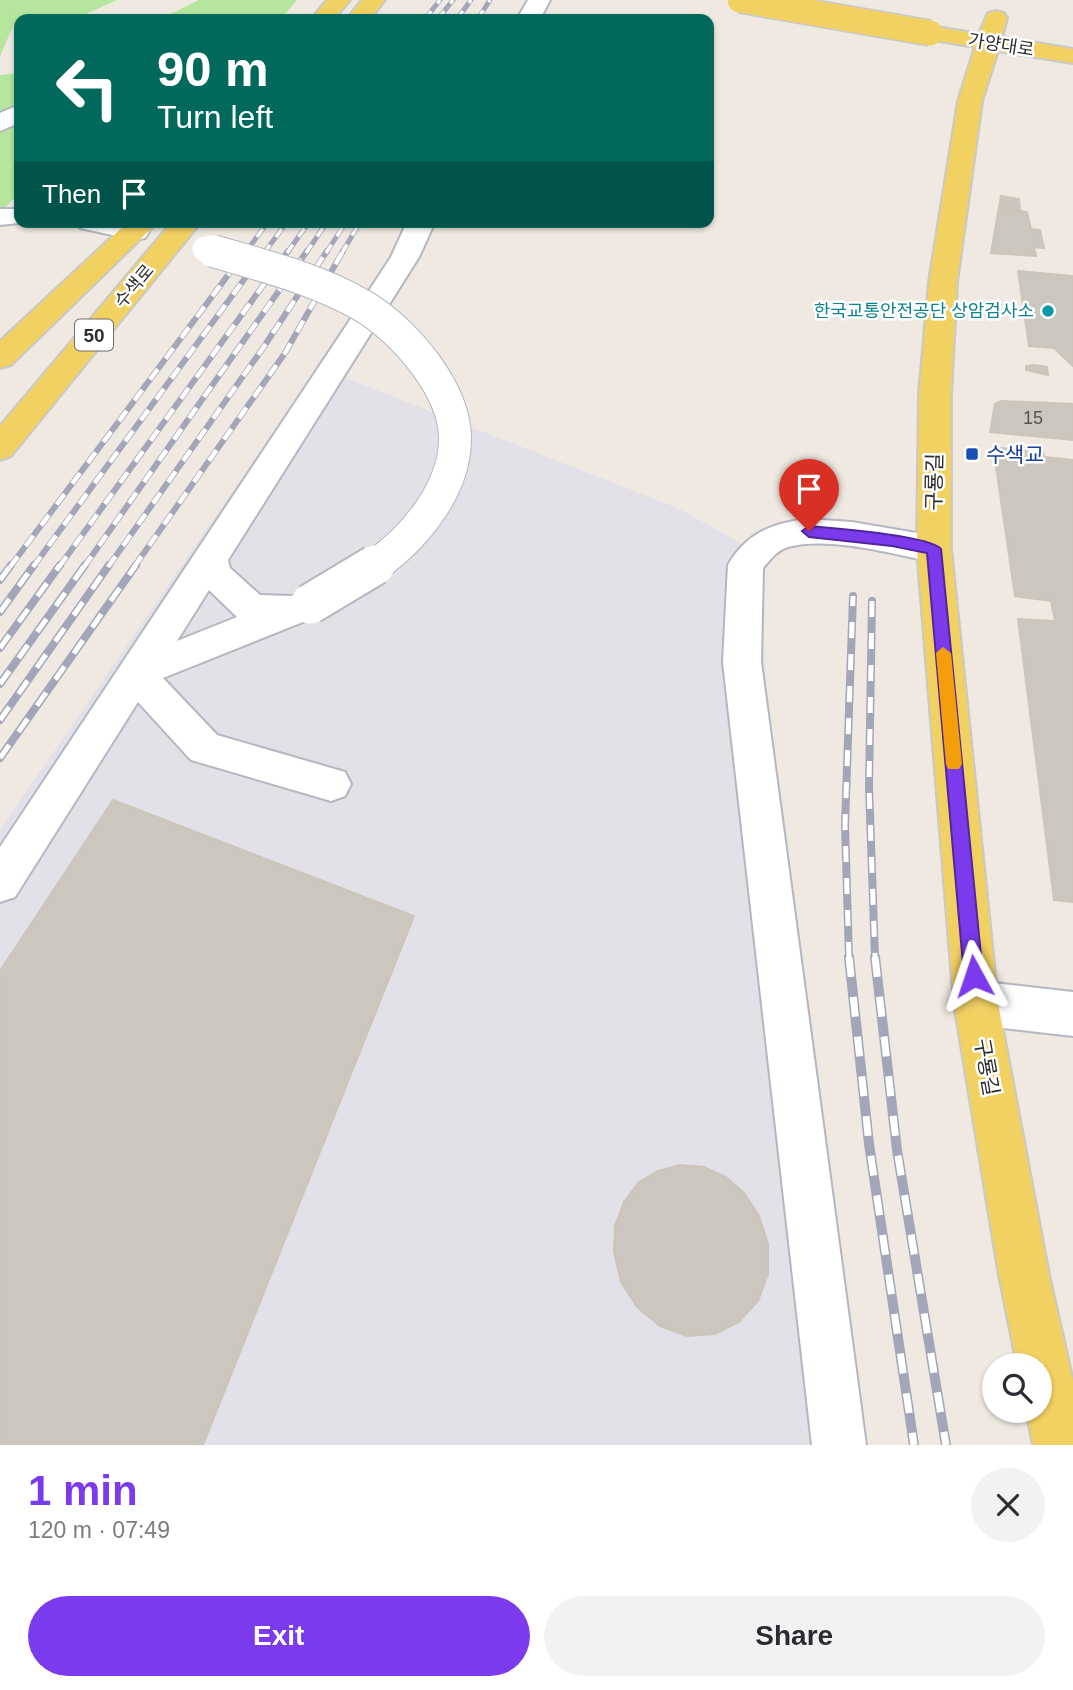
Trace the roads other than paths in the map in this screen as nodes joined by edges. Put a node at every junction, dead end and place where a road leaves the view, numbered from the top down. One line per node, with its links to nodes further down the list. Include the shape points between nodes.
1 (339, 0): 4 (main road)
2 (374, 0): 5 (main road)
3 (740, 0): 6 (main road, 가양대로, bridge, via 930,33)
4 (327, 14)
5 (362, 14)
6 (993, 24): 7 (main road, 가양대로); 14 (main road, 구룡길, via 970,101 943,282 935,394)
7 (1073, 56)
8 (139, 228): 12 (main road, 수색로 / 50)
9 (182, 228): 13 (main road, 수색로 / 50)
10 (418, 228): 15 (street, via 405,257)
11 (205, 249): 16 (street, bridge, via 265,266 366,307 421,354 446,398 456,442 442,488 416,528 393,552)
12 (1, 357)
13 (0, 448)
14 (934, 549): 20 (main road, 구룡길); 22 (street, via 809,531 771,539 746,565 742,662)
15 (211, 560): 16 (street, via 214,574 252,609); 17 (street)
16 (302, 607): 17 (street)
17 (135, 673): 18 (street, via 205,748); 19 (street)
18 (331, 784)
19 (0, 883)
20 (976, 1003): 21 (street); 23 (main road, 구룡길, via 1024,1275)
21 (1073, 1014)
22 (839, 1445)
23 (1060, 1445)

